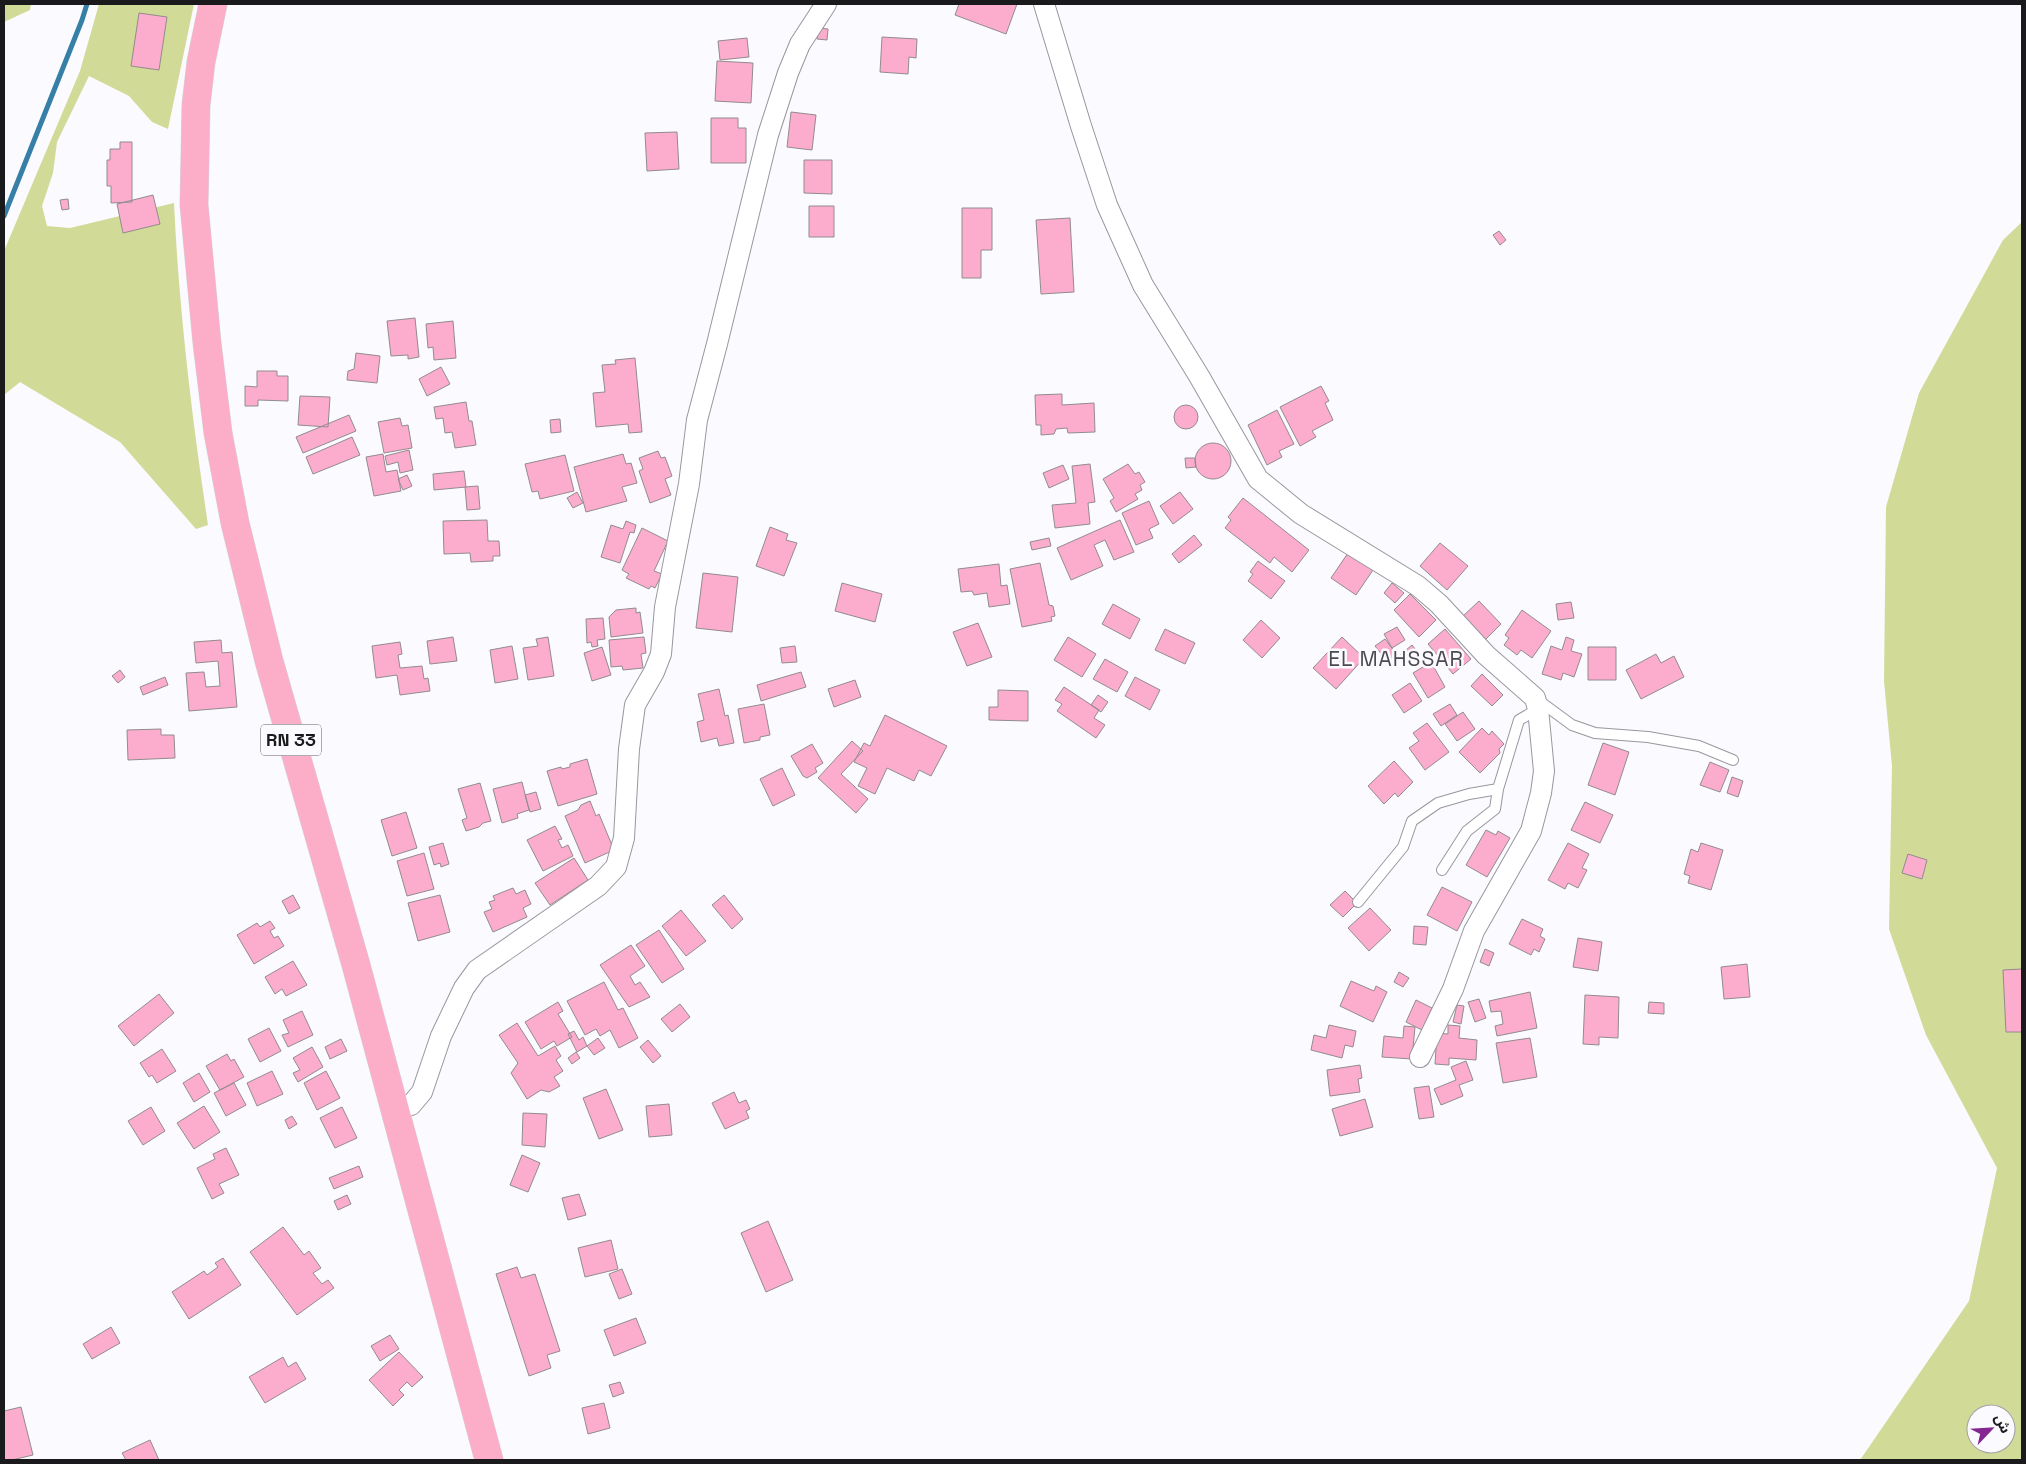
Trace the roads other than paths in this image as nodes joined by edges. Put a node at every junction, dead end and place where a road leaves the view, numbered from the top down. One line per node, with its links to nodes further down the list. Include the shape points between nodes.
1 (213, 4): 10 (main road, RN 33, via 196,105 194,205 218,433 250,593)
2 (826, 4): 10 (street, via 800,44 768,135 697,420 665,607 661,654 635,705 624,838 616,867 598,886 477,970 464,988 441,1036 422,1092 411,1105)
3 (1044, 4): 4 (street, via 1107,205 1143,285 1258,480 1301,514 1418,586)
4 (1537, 704): 5 (lane, via 1572,725 1595,733 1648,737 1699,746); 6 (lane, via 1519,720); 9 (street, via 1544,771 1531,831 1474,931 1453,989)
5 (1733, 760)
6 (1498, 789): 7 (lane, via 1495,809 1467,832); 8 (lane, via 1438,803 1412,822 1403,847)
7 (1442, 870)
8 (1358, 902)
9 (1420, 1057)
10 (394, 1110): 11 (main road, RN 33)
11 (489, 1460)

